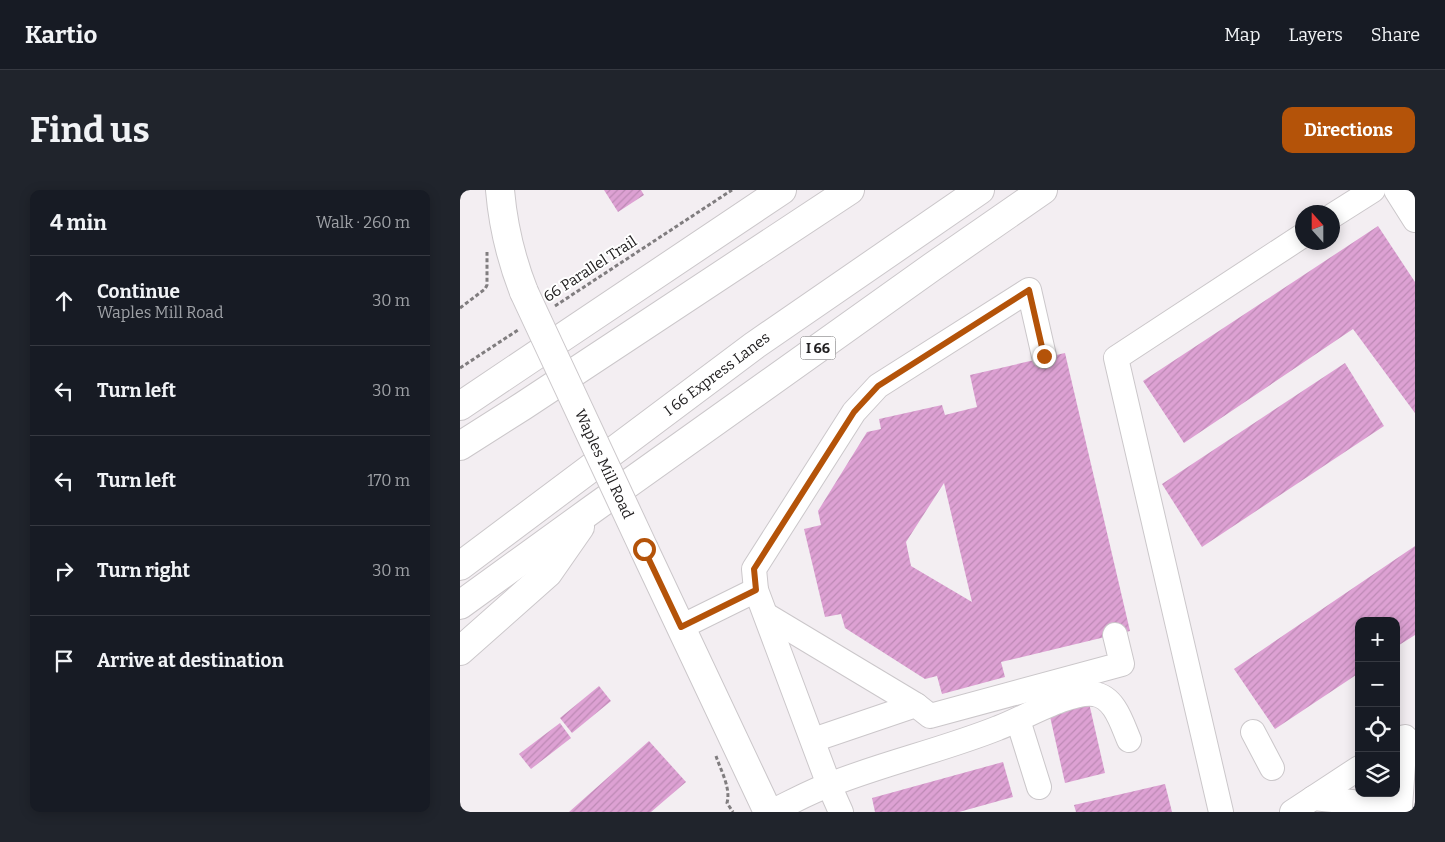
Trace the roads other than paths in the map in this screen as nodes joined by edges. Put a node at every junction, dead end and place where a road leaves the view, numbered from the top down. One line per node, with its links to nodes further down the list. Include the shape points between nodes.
1 (500, 190): 19 (main road, Waples Mill Road, bridge, via 514,268)
2 (782, 190): 12 (main road)
3 (850, 190): 13 (main road)
4 (980, 190): 15 (main road, I 66 Express Lanes, via 755,345)
5 (1043, 190): 14 (main road, I 66)
6 (1373, 190): 8 (lane)
7 (1396, 190): 9 (lane)
8 (1340, 211)
9 (1415, 220)
10 (1295, 241): 35 (lane, via 1116,358)
11 (1044, 356): 16 (lane, via 1029,290 878,386 854,412 754,569)
12 (460, 406)
13 (460, 446)
14 (594, 508): 17 (main road, I 66); 21 (main road, via 548,573)
15 (460, 566)
16 (756, 590): 18 (lane); 19 (lane)
17 (460, 605)
18 (766, 615): 22 (lane); 26 (lane)
19 (681, 627): 33 (main road, Waples Mill Road)
20 (1115, 635): 22 (lane, via 1122,664 930,716)
21 (460, 650)
22 (916, 705): 26 (lane)
23 (1018, 720): 27 (lane, via 1066,699 1095,694 1114,708); 30 (lane); 31 (lane)
24 (1253, 732): 28 (lane)
25 (1405, 736): 32 (lane, via 1400,807)
26 (813, 740): 30 (lane)
27 (1129, 740)
28 (1272, 768)
29 (1355, 771): 32 (lane)
30 (828, 785): 33 (lane); 34 (lane)
31 (1040, 787)
32 (1313, 798): 36 (lane)
33 (769, 812)
34 (841, 812)
35 (1221, 812)
36 (1292, 812)

